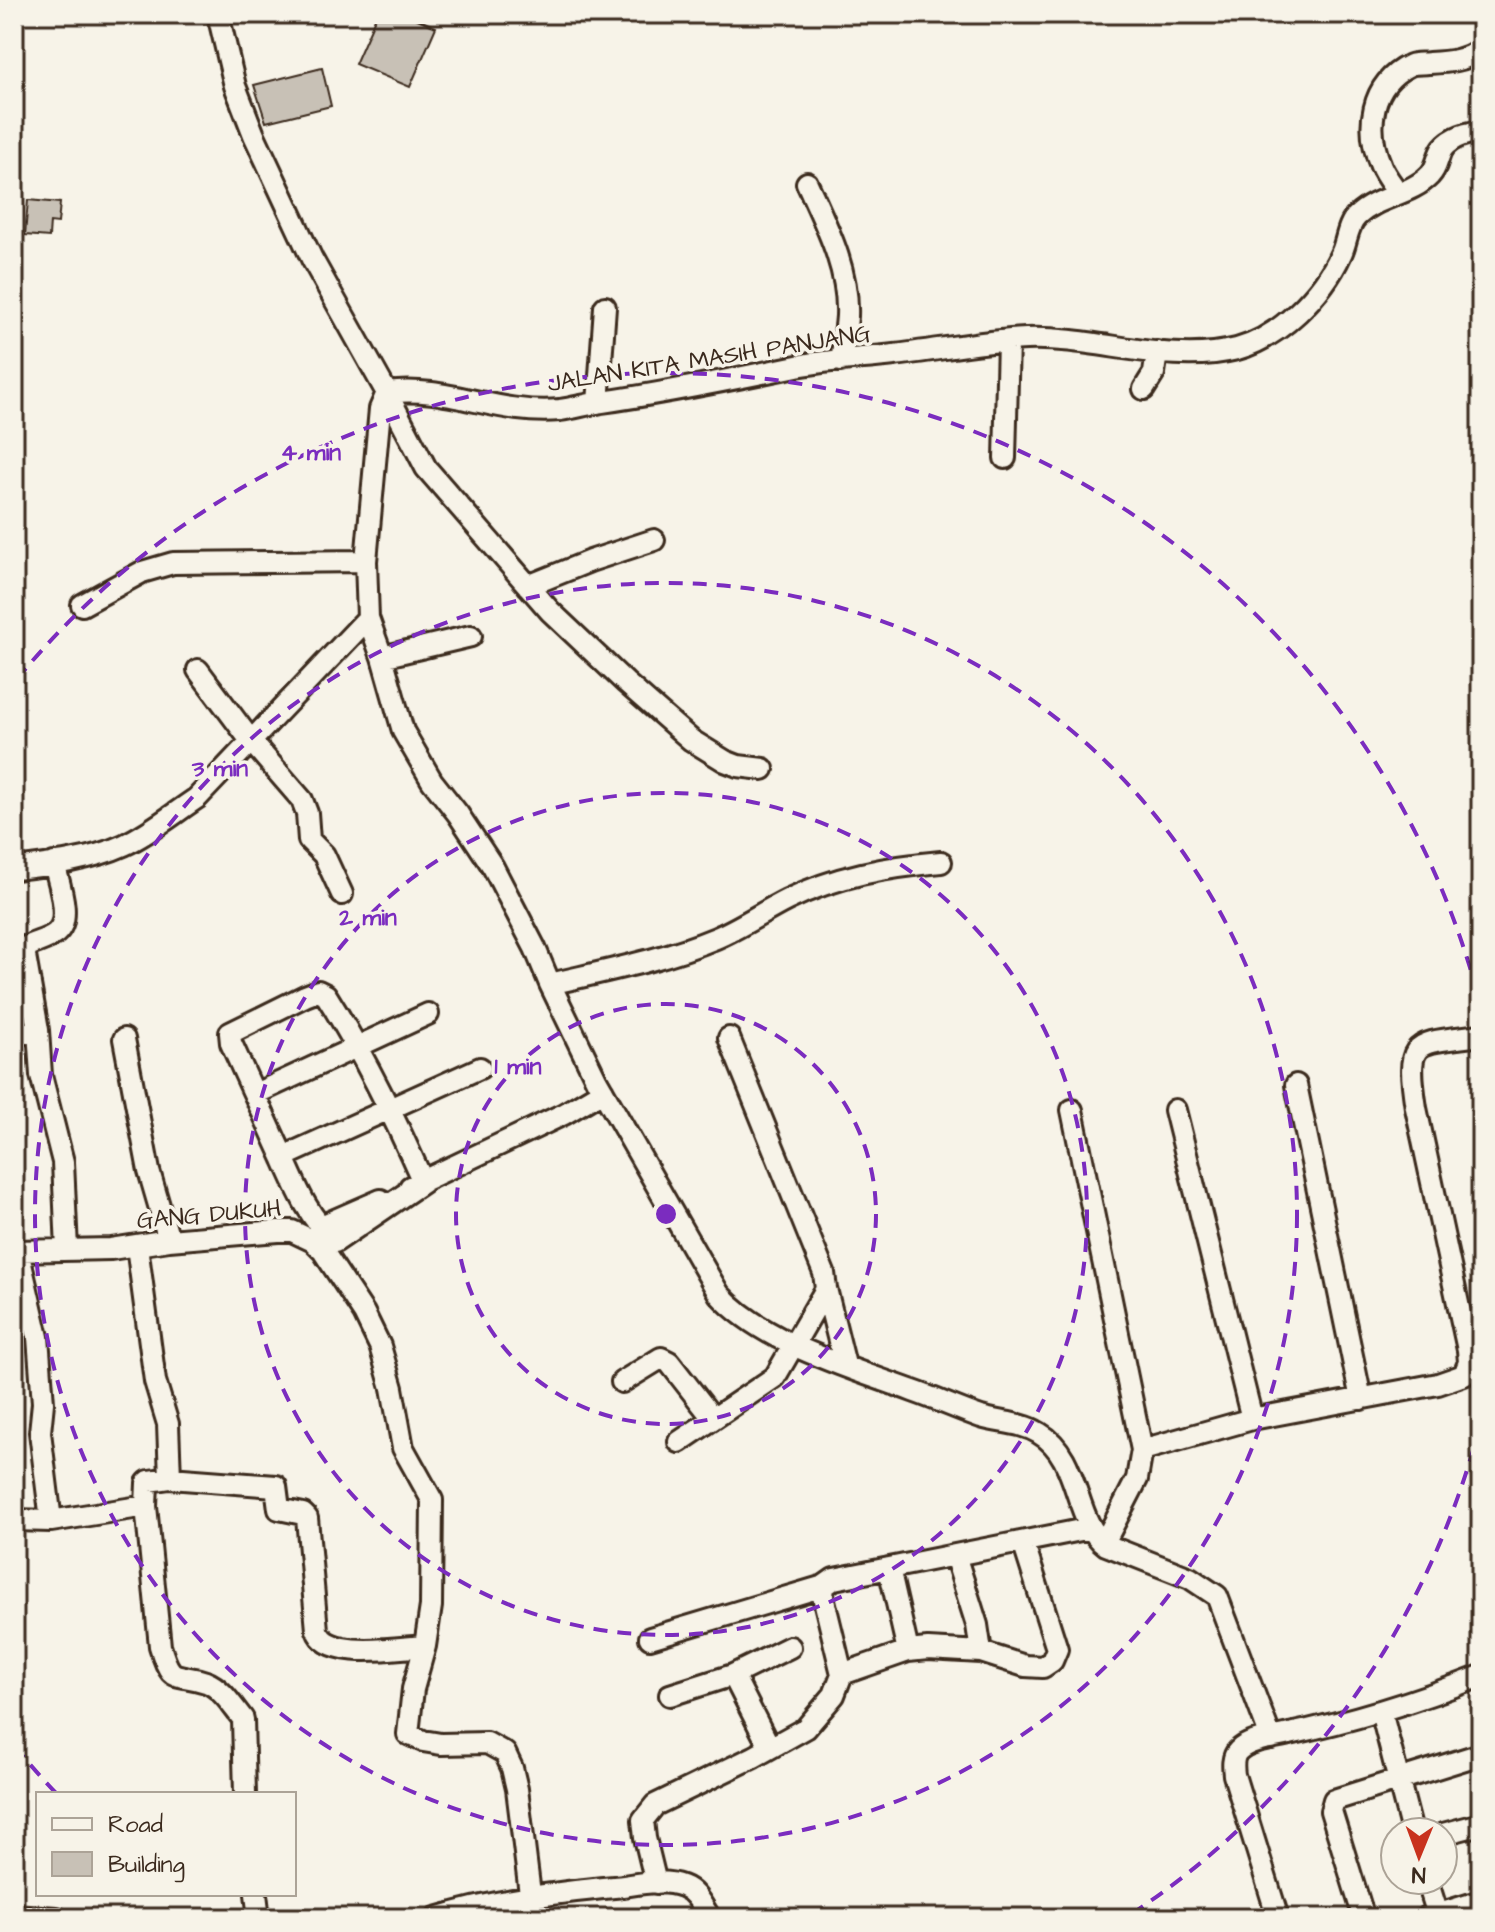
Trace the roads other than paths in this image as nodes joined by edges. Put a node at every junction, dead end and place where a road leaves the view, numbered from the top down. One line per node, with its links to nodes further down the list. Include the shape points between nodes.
1 (218, 14): 11 (street, via 235,86 254,135 312,259)
2 (1481, 49): 5 (street, via 1458,61 1411,65 1381,88 1372,128 1381,167)
3 (1481, 132): 5 (street, JALAN KITA MASIH PANJANG, via 1462,135 1442,149 1433,173)
4 (807, 183): 9 (street, via 833,240 846,290)
5 (1398, 193): 8 (street, JALAN KITA MASIH PANJANG, via 1352,221 1332,272 1282,328 1232,350)
6 (605, 307): 12 (street)
7 (1008, 341): 8 (street, JALAN KITA MASIH PANJANG, via 1049,339); 9 (street, JALAN KITA MASIH PANJANG); 13 (street)
8 (1157, 352): 10 (street, via 1154,373)
9 (841, 361): 12 (street, JALAN KITA MASIH PANJANG)
10 (1144, 389)
11 (387, 393): 12 (street, JALAN KITA MASIH PANJANG, via 436,392 514,410); 15 (street, via 380,409); 16 (street, via 426,468)
12 (598, 403)
13 (1005, 458)
14 (654, 540): 16 (street)
15 (366, 561): 17 (street, via 173,563 142,572); 18 (street)
16 (528, 586): 23 (street, via 691,740 725,761)
17 (82, 605)
18 (368, 618): 20 (street); 22 (street)
19 (471, 636): 20 (street)
20 (382, 657): 28 (street, via 403,731 493,867)
21 (198, 670): 22 (street)
22 (251, 741): 25 (street, via 197,798 145,835 114,849); 27 (street, via 302,800 309,840 324,855)
23 (763, 769)
24 (941, 862): 28 (street, via 880,868 831,881 717,938)
25 (54, 863): 26 (street); 30 (street, via 63,920 54,935 28,945 25,952)
26 (14, 869)
27 (342, 894)
28 (550, 984): 38 (street)
29 (428, 1014): 35 (street)
30 (38, 1030): 31 (street); 47 (street, via 41,1075 63,1162)
31 (14, 1035)
32 (1481, 1035): 53 (street, via 1419,1047 1410,1069 1468,1350 1467,1369 1460,1378)
33 (729, 1038): 49 (street)
34 (124, 1039): 45 (street, via 149,1171)
35 (359, 1046): 39 (street); 39 (street, via 326,995 318,991 305,996 230,1033); 40 (street)
36 (480, 1068): 40 (street)
37 (1296, 1085): 53 (street)
38 (600, 1086): 44 (street, via 564,1114); 50 (street, via 719,1294 759,1328)
39 (255, 1094): 43 (street)
40 (392, 1110): 43 (street); 44 (street)
41 (1072, 1110): 57 (street)
42 (1175, 1110): 55 (street)
43 (283, 1157): 44 (street, via 303,1202 335,1242)
44 (423, 1182)
45 (169, 1240): 46 (street, GANG DUKUH); 68 (street, GANG DUKUH, via 292,1231 323,1251 364,1313 384,1360 403,1448 432,1500 433,1576)
46 (137, 1246): 47 (street, GANG DUKUH); 58 (street, via 155,1381 168,1424)
47 (67, 1250): 48 (street, GANG DUKUH)
48 (16, 1251): 61 (street, via 38,1337 40,1432)
49 (826, 1289): 50 (street); 51 (street)
50 (793, 1344): 51 (street); 54 (street, via 775,1377)
51 (845, 1365): 62 (street, via 985,1418 1039,1432 1065,1461)
52 (622, 1382): 54 (street, via 661,1358)
53 (1361, 1399): 55 (street)
54 (712, 1417): 56 (street)
55 (1252, 1419): 57 (street)
56 (679, 1442)
57 (1142, 1450): 62 (street, via 1137,1479)
58 (170, 1478): 59 (street, via 148,1481); 68 (street, via 276,1486 279,1509 306,1516 318,1635 332,1647)
59 (146, 1506): 61 (street); 81 (street, via 166,1664 180,1678 215,1687 243,1719)
60 (14, 1520): 61 (street)
61 (51, 1521)
62 (1097, 1536): 63 (street); 77 (street, via 1190,1578 1217,1596)
63 (1023, 1542): 64 (street); 71 (street, via 1057,1649 1043,1667)
64 (955, 1555): 65 (street); 71 (street)
65 (889, 1568): 66 (street, via 834,1579); 70 (street)
66 (824, 1586): 67 (street); 72 (street)
67 (650, 1638)
68 (425, 1646): 86 (street, GANG DUKUH, via 408,1734 441,1744 487,1743 505,1753 517,1789)
69 (790, 1647): 73 (street)
70 (908, 1651): 71 (street); 72 (street)
71 (981, 1652)
72 (842, 1674): 78 (street, via 834,1695 806,1728)
73 (733, 1675): 75 (street); 78 (street)
74 (1481, 1676): 76 (street)
75 (670, 1695)
76 (1381, 1711): 77 (street); 80 (street)
77 (1271, 1738): 97 (street, via 1237,1751 1234,1768)
78 (770, 1748): 85 (street, via 655,1805 643,1820)
79 (1481, 1754): 80 (street)
80 (1397, 1781): 82 (street); 98 (street, via 1331,1804)
81 (245, 1792)
82 (1407, 1816)
83 (1481, 1824): 84 (street)
84 (1459, 1830)
85 (656, 1883): 86 (street); 96 (street, via 693,1892)
86 (530, 1895): 94 (street); 95 (street)
87 (256, 1896): 93 (street)
88 (1430, 1896): 91 (street)
89 (1481, 1901): 91 (street)
90 (14, 1915): 92 (street)
91 (1434, 1917)
92 (57, 1918)
93 (259, 1918)
94 (436, 1918)
95 (533, 1918)
96 (710, 1918)
97 (1278, 1918)
98 (1364, 1918)

